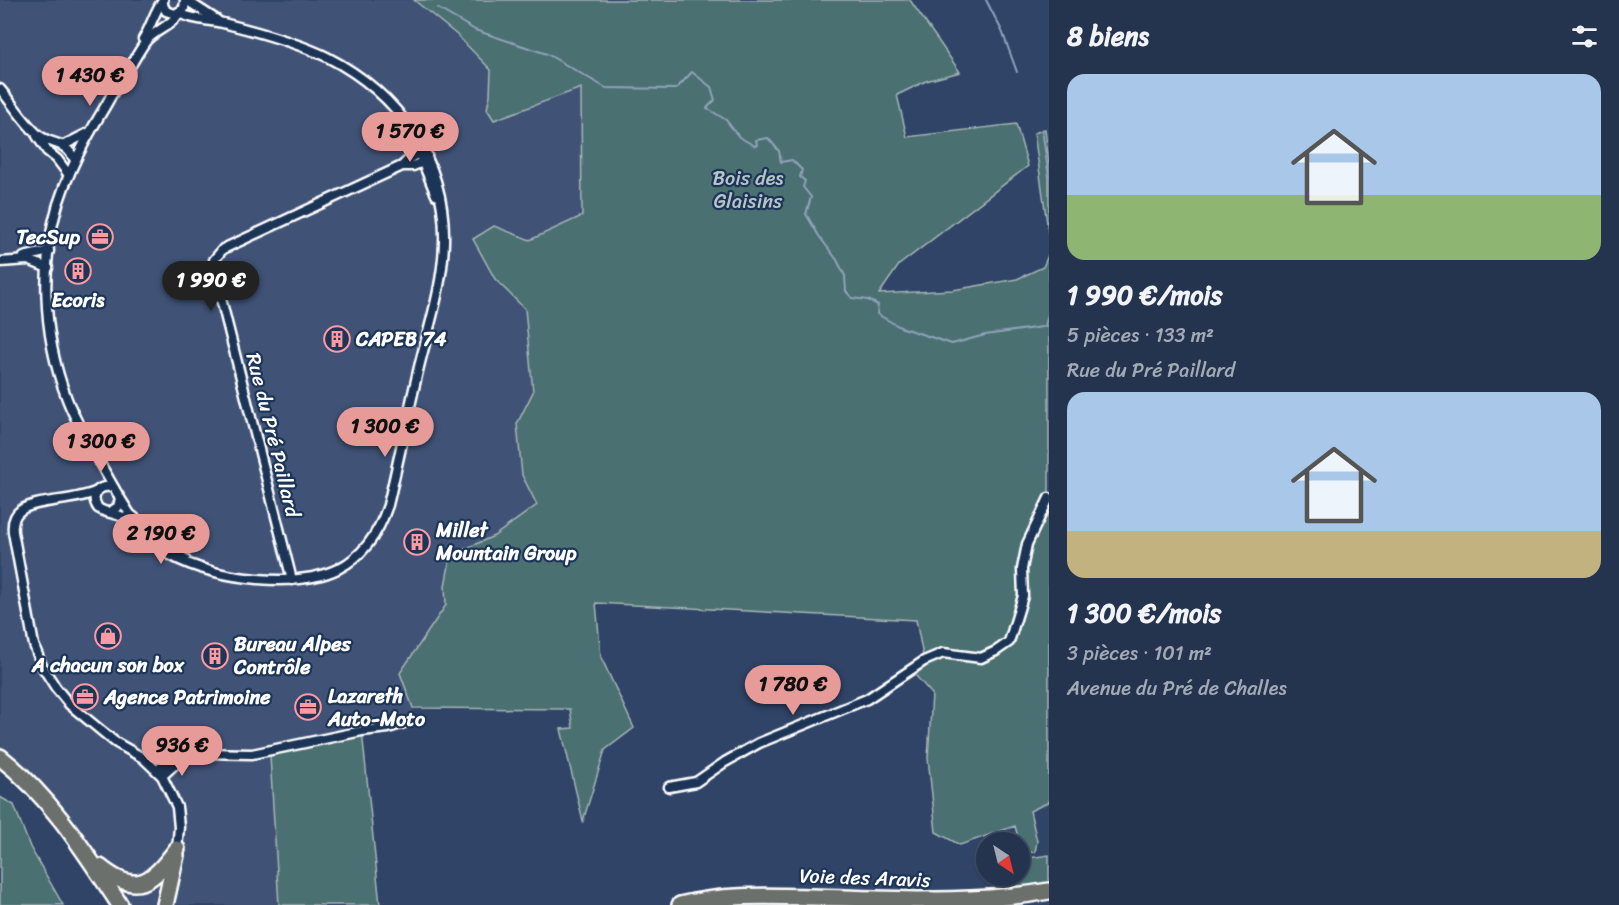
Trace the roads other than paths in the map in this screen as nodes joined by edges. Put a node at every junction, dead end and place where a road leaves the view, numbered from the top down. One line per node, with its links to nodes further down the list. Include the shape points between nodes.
1 (163, 0): 3 (street, via 166,11); 6 (street)
2 (186, 0): 3 (street); 4 (street)
3 (179, 13): 4 (street); 6 (street, via 146,42)
4 (222, 23): 10 (street, via 308,49 369,84 398,114)
5 (0, 89): 7 (street)
6 (112, 94): 8 (street)
7 (36, 132): 9 (street); 11 (street)
8 (90, 132): 9 (street); 12 (street)
9 (64, 145): 12 (street)
10 (423, 157): 27 (street, via 440,204 444,241 440,280 384,515 368,544 342,567 318,577); 27 (street, Rue du Pré Paillard, via 413,166 402,166 228,247 213,260)
11 (57, 159): 12 (street); 13 (street)
12 (75, 160): 13 (street)
13 (69, 175): 14 (street)
14 (49, 251): 15 (street); 17 (street)
15 (17, 259): 16 (street); 17 (street)
16 (0, 262)
17 (48, 268): 18 (street, via 49,328 58,371 70,406)
18 (104, 468): 19 (street); 20 (street)
19 (114, 488): 20 (street); 21 (street)
20 (99, 489): 23 (street); 24 (street)
21 (120, 498): 25 (street, via 118,507); 26 (street, via 130,514)
22 (1049, 498): 31 (street, via 1027,544 1022,569 1023,596 1009,642 981,658 943,653 867,699 759,743 696,782)
23 (74, 499): 24 (street); 30 (street, via 24,508 13,522 34,645 48,677 70,705)
24 (95, 505): 25 (street)
25 (110, 512): 26 (street, via 126,519 169,555)
26 (190, 563): 27 (street, via 225,575)
27 (292, 580)
28 (404, 723): 30 (street, via 252,754 184,756 171,760)
29 (0, 757): 32 (highway, via 34,788)
30 (159, 773): 33 (street, via 177,807)
31 (669, 788)
32 (61, 821): 34 (highway); 37 (highway)
33 (177, 849): 34 (highway, via 156,875 137,883 118,880); 39 (highway); 40 (highway)
34 (90, 859): 38 (highway)
35 (1049, 891): 41 (highway, Voie des Aravis, via 963,901 766,896)
36 (1049, 902): 42 (highway)
37 (110, 905)
38 (120, 905)
39 (165, 905)
40 (174, 905)
41 (680, 905)
42 (1028, 905)

